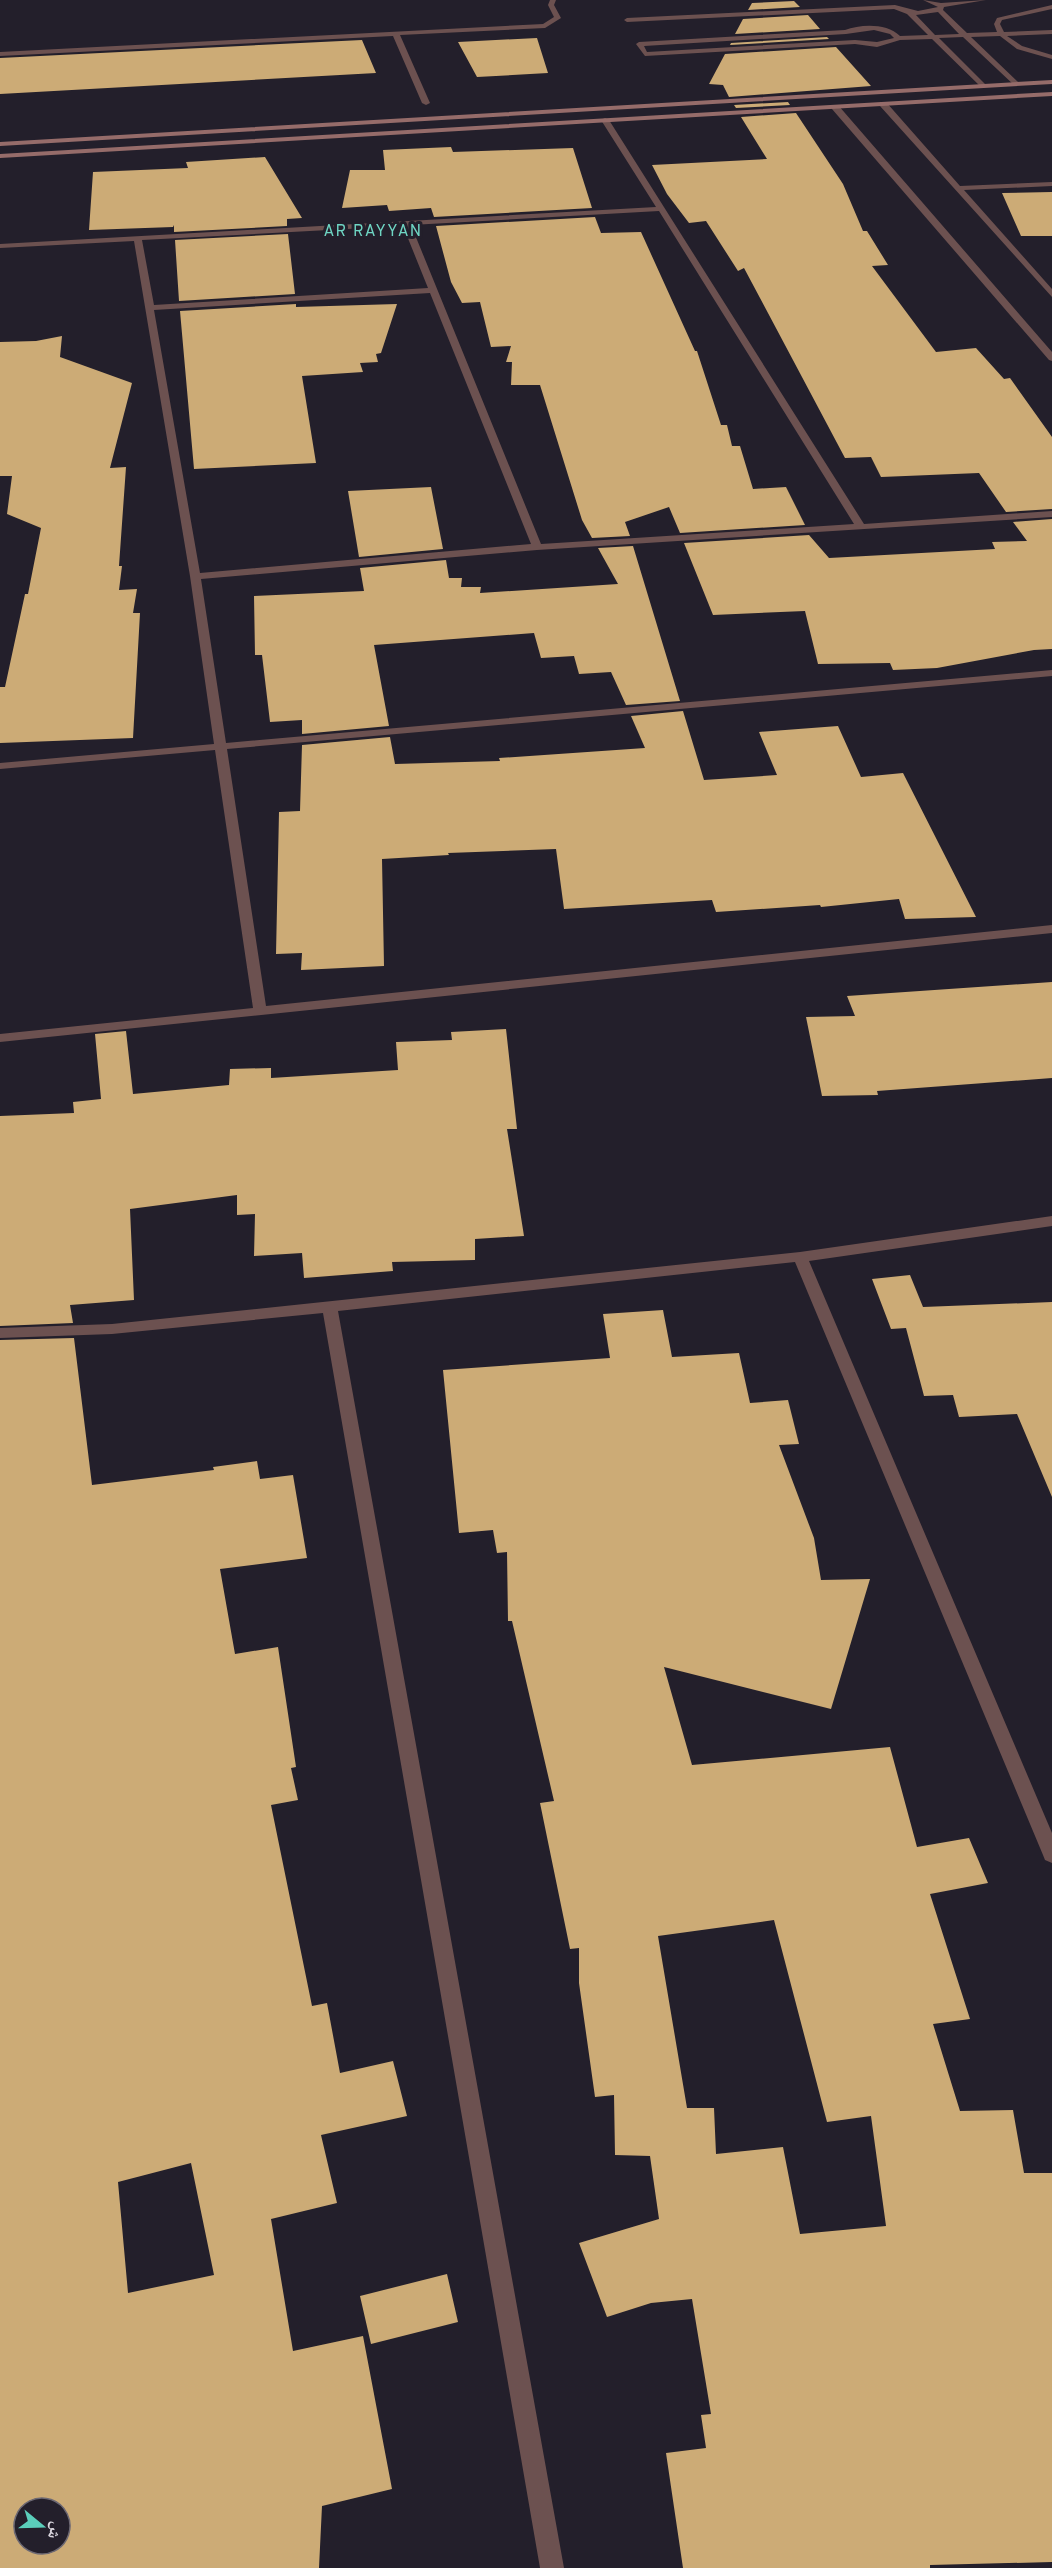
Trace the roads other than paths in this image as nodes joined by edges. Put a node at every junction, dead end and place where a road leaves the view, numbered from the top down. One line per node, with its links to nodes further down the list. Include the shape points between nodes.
1 (553, 0): 13 (street, via 551,5 558,18 545,26)
2 (904, 0): 5 (street)
3 (926, 0): 7 (street)
4 (983, 0): 7 (street)
5 (895, 7): 8 (street); 11 (street)
6 (1052, 7): 10 (street)
7 (940, 8): 8 (street); 15 (street)
8 (909, 12): 17 (street)
9 (1052, 12): 10 (street)
10 (1019, 14): 14 (street, via 999,19)
11 (627, 20)
12 (1052, 32): 14 (street)
13 (396, 34): 18 (street); 24 (street)
14 (1000, 35): 15 (street); 19 (street, via 1009,43)
15 (966, 36): 17 (street); 21 (street)
16 (898, 38): 16 (street, via 892,32 863,28 639,44 645,54 855,42 879,44); 17 (street)
17 (934, 38): 22 (street)
18 (0, 54)
19 (1052, 57)
20 (1052, 82): 21 (street)
21 (1015, 84): 22 (street)
22 (982, 86): 28 (street)
23 (1052, 94): 25 (street)
24 (426, 103)
25 (883, 104): 26 (street); 31 (street)
26 (836, 107): 27 (street); 39 (street)
27 (605, 120): 29 (street); 32 (street)
28 (0, 144)
29 (0, 156)
30 (1052, 184): 31 (street)
31 (958, 188): 37 (street)
32 (660, 209): 33 (street); 41 (street)
33 (406, 223): 34 (street); 36 (street)
34 (138, 238): 35 (street); 38 (street)
35 (0, 246)
36 (433, 290): 38 (street); 42 (street)
37 (1052, 294)
38 (149, 308): 43 (street)
39 (1052, 358)
40 (1052, 514): 41 (street)
41 (861, 528): 42 (street)
42 (537, 547): 43 (street)
43 (195, 576): 45 (street)
44 (1052, 673): 45 (street)
45 (220, 747): 46 (street); 48 (street)
46 (0, 766)
47 (1052, 929): 48 (street)
48 (260, 1011): 49 (street)
49 (0, 1038)
50 (1052, 1221): 51 (street)
51 (800, 1257): 52 (street); 54 (street)
52 (330, 1307): 53 (street, via 112,1329); 55 (street)
53 (0, 1333)
54 (1052, 1855)
55 (552, 2568)

